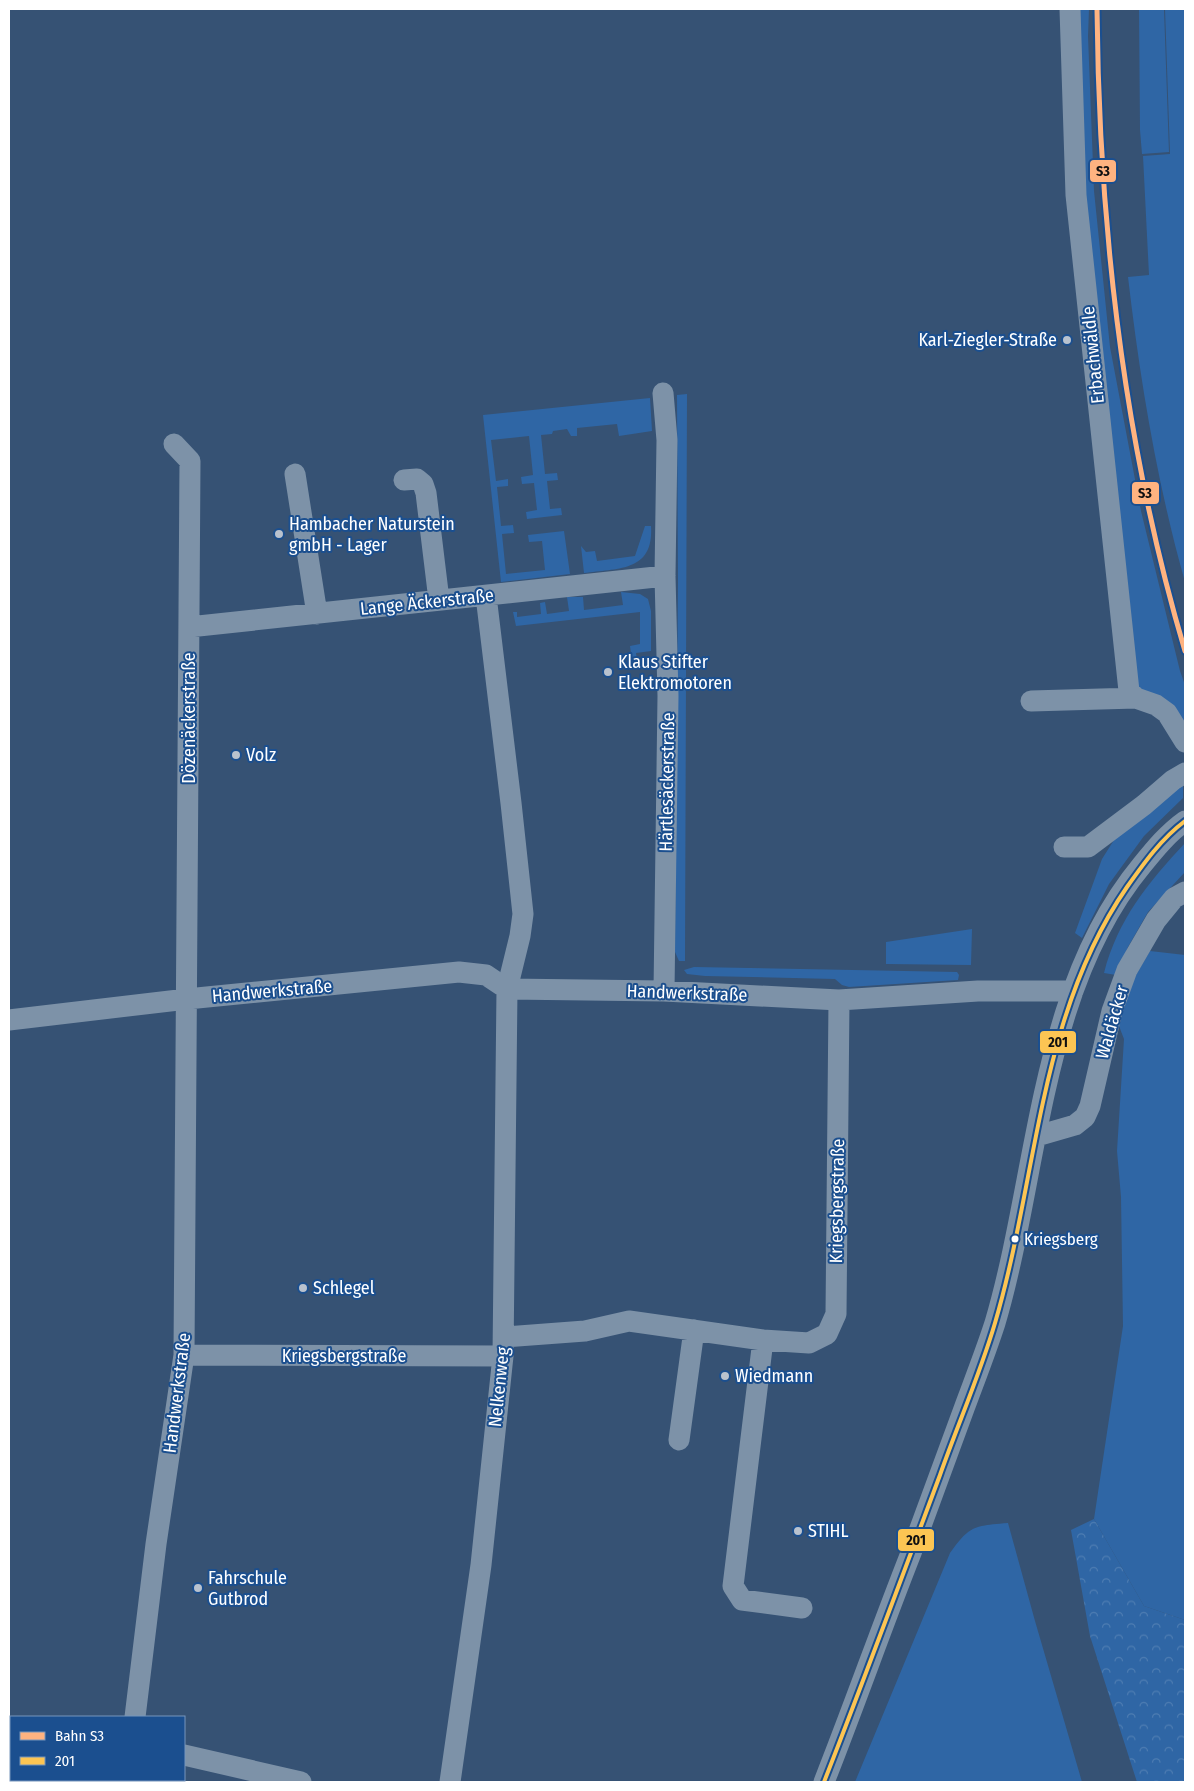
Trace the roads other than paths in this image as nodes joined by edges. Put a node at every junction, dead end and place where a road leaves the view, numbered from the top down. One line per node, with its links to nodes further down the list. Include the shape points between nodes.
1 (1070, 9): 11 (street, Erbachwäldle, via 1076,195 1129,691)
2 (663, 393): 6 (street, Härtlesäckerstraße, via 659,440)
3 (174, 444): 10 (street, Dözenäckerstraße, via 190,461)
4 (295, 474): 9 (street)
5 (404, 480): 8 (street, via 417,479 426,493)
6 (666, 576): 7 (street, Lange Äckerstraße); 19 (street, Härtlesäckerstraße, via 668,696)
7 (486, 596): 8 (street, Lange Äckerstraße); 18 (street, Nelkenweg, via 523,914)
8 (439, 600): 9 (street, Lange Äckerstraße)
9 (317, 614): 10 (street, Lange Äckerstraße)
10 (189, 627): 21 (street, Dözenäckerstraße)
11 (1136, 698): 12 (street); 13 (street, via 1167,713)
12 (1031, 701)
13 (1185, 742)
14 (1185, 773): 16 (street, via 1088,847)
15 (1185, 820): 20 (street, via 1158,845 1111,908)
16 (1064, 847)
17 (1185, 892): 24 (street, Waldäcker, via 1174,898 1156,920 1127,970 1112,1011 1085,1117 1075,1125)
18 (507, 989): 19 (street, Handwerkstraße); 21 (street, Handwerkstraße, via 486,975 459,972); 27 (street, Nelkenweg)
19 (664, 991): 22 (street, Handwerkstraße)
20 (1073, 991): 22 (street, Handwerkstraße, via 978,991); 24 (street, via 1049,1071)
21 (187, 999): 23 (street); 28 (street, Handwerkstraße)
22 (839, 1000): 26 (street, Kriegsbergstraße, via 836,1314 827,1334 809,1344)
23 (9, 1020)
24 (1036, 1136): 35 (street, via 1013,1251 994,1323)
25 (694, 1330): 26 (street, Kriegsbergstraße); 27 (street, Kriegsbergstraße, via 629,1321); 29 (street)
26 (763, 1340): 30 (street, via 733,1586 742,1600)
27 (504, 1346): 28 (street, Kriegsbergstraße); 34 (street, Nelkenweg, via 480,1565)
28 (184, 1355): 31 (street, Handwerkstraße)
29 (679, 1440)
30 (802, 1608)
31 (135, 1716)
32 (185, 1755): 33 (street)
33 (300, 1782)
34 (450, 1782)
35 (824, 1782)

